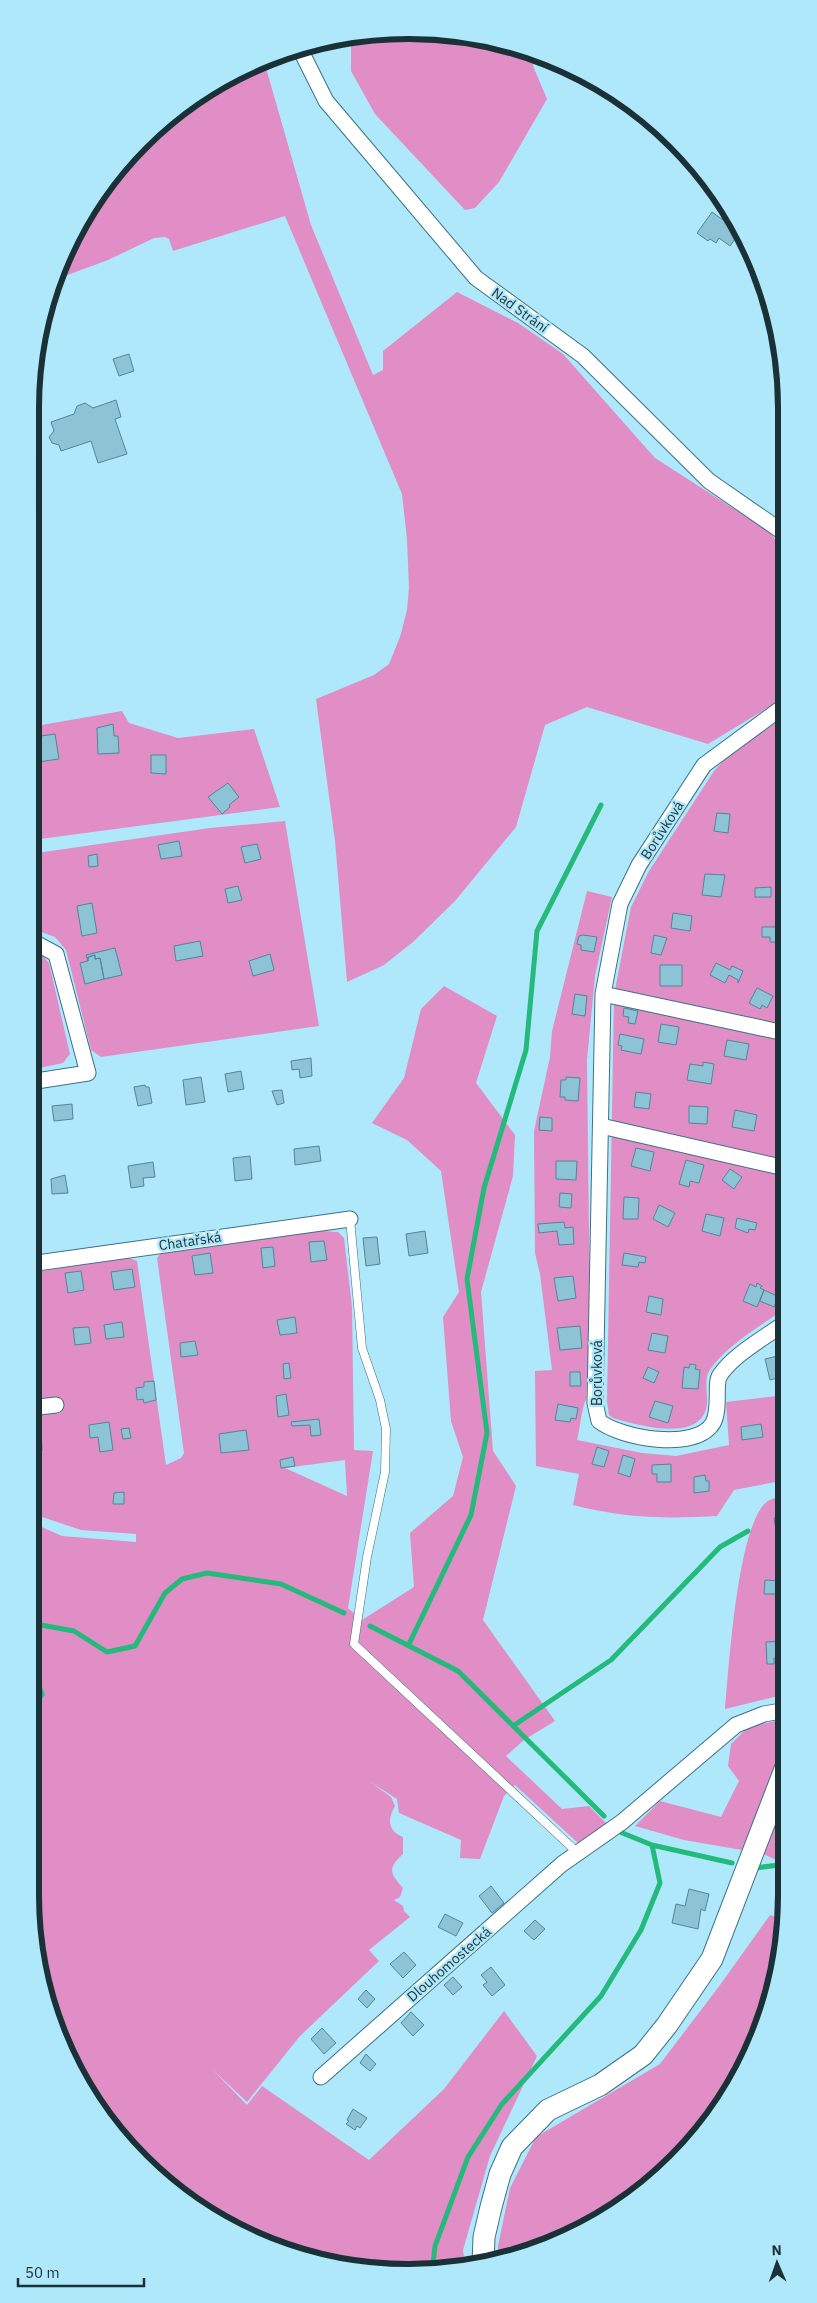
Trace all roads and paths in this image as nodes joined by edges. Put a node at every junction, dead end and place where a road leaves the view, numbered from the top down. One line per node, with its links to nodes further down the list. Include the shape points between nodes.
1 (303, 54): 2 (street, Nad Strání, via 326,101 476,278 582,356 709,481)
2 (778, 529)
3 (778, 710): 5 (street, Borůvková, via 704,765 640,866 620,904)
4 (39, 945): 7 (street, via 56,954 88,1073)
5 (603, 994): 6 (street); 8 (street, Borůvková)
6 (778, 1032)
7 (39, 1081)
8 (601, 1126): 9 (street); 12 (street, Borůvková, via 595,1403 599,1421 608,1428 640,1437 671,1441 699,1435 712,1424 718,1408 718,1377 730,1363)
9 (778, 1166)
10 (350, 1219): 11 (street, Chatařská); 17 (lane, via 362,1348 386,1429 385,1472 354,1644)
11 (39, 1263)
12 (778, 1328)
13 (56, 1405): 14 (street)
14 (39, 1407)
15 (778, 1712): 17 (street, Dlouhomostecká, via 736,1725 622,1822)
16 (778, 1787): 19 (street, via 712,1959 643,2055 600,2086 548,2110 512,2147 491,2207)
17 (579, 1854): 18 (street, Dlouhomostecká, via 562,1864)
18 (322, 2077)
19 (483, 2257)

